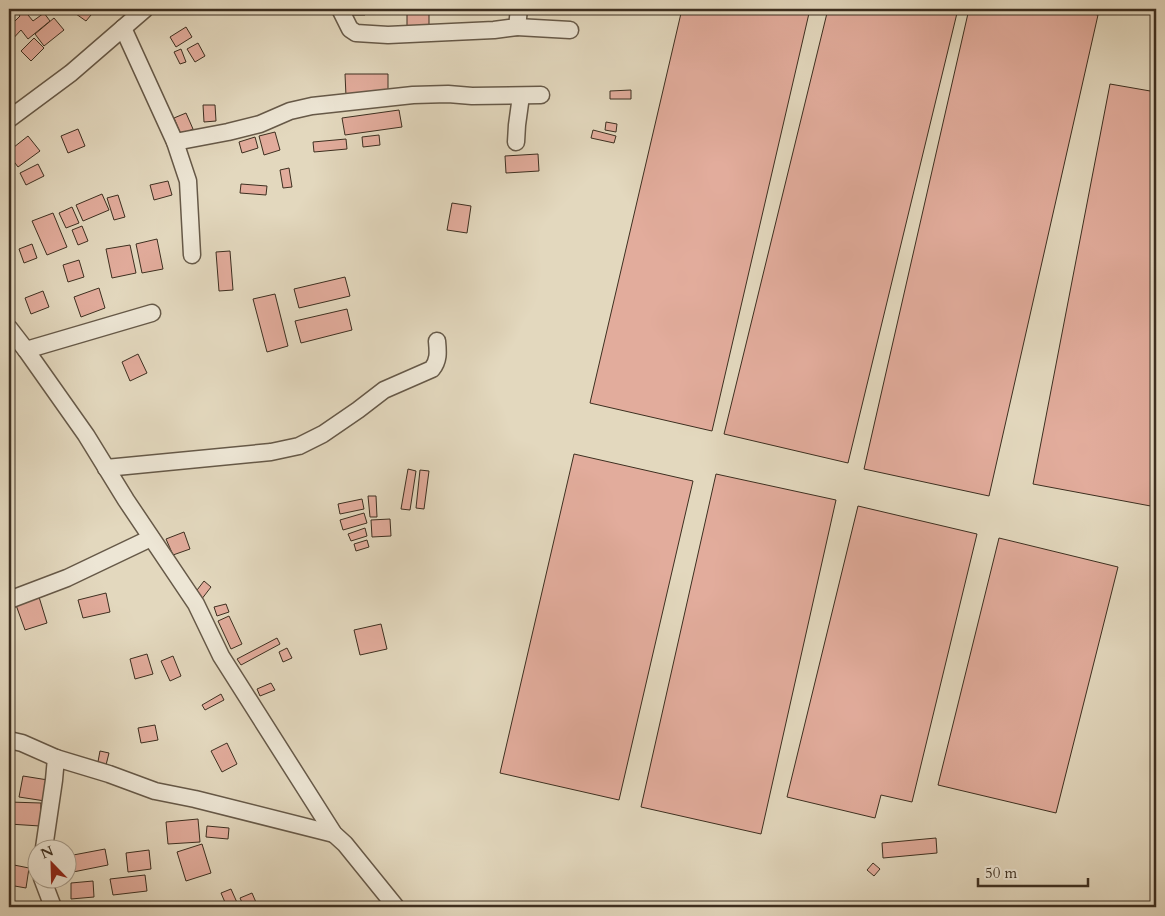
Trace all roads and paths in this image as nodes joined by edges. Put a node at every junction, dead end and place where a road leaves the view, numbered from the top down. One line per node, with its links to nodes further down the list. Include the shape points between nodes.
1 (145, 9): 5 (street)
2 (340, 9): 4 (street, via 350,29 356,32 388,34)
3 (518, 9): 4 (street)
4 (517, 27): 6 (street)
5 (123, 28): 9 (street, via 72,73); 10 (street)
6 (570, 30)
7 (541, 94): 8 (street)
8 (521, 96): 10 (street, via 413,95 312,106 260,124); 11 (street)
9 (9, 119)
10 (175, 142): 12 (street, via 188,181)
11 (516, 142)
12 (192, 256)
13 (152, 313): 16 (street)
14 (9, 328): 16 (street)
15 (436, 341): 17 (street, via 438,357 432,370 384,390 322,434 299,446 271,452)
16 (26, 350): 17 (street)
17 (106, 468): 18 (street)
18 (151, 538): 19 (street, via 67,578); 22 (street, via 196,604 221,656)
19 (9, 600)
20 (9, 740): 21 (street)
21 (56, 758): 22 (street, via 155,791); 23 (street)
22 (334, 834): 26 (street)
23 (45, 838)
24 (46, 888): 25 (street)
25 (53, 907)
26 (396, 907)

